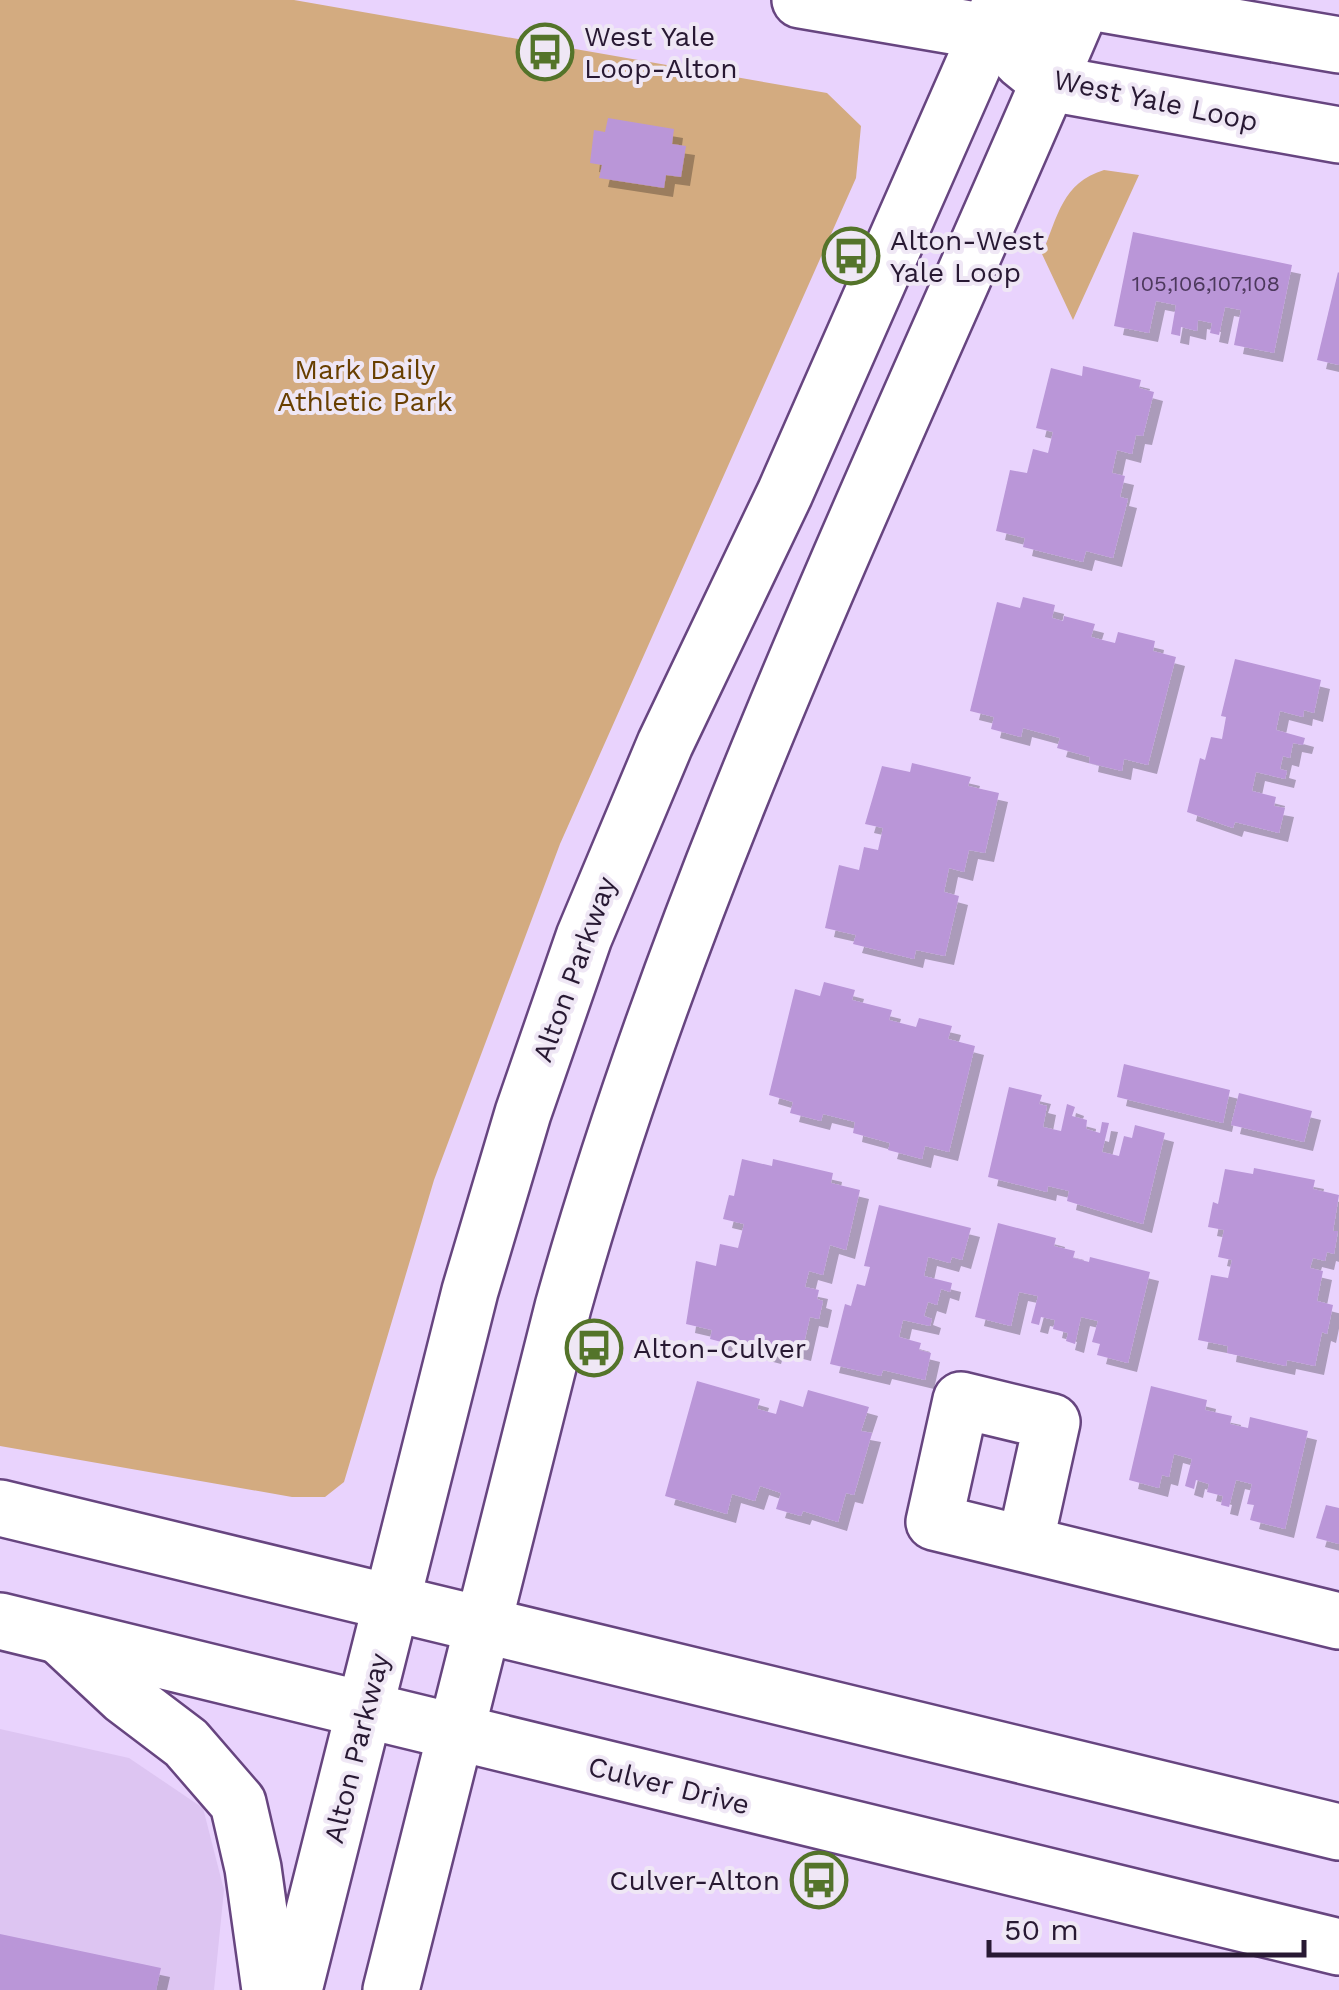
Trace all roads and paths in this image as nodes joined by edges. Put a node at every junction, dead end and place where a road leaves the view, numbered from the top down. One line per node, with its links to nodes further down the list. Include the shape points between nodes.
1 (800, 0): 3 (main road)
2 (1084, 0): 3 (main road); 4 (main road); 5 (main road)
3 (995, 16): 5 (main road, West Yale Loop); 9 (main road, Alton Parkway, via 584,937 496,1200)
4 (1339, 45)
5 (1049, 83): 6 (main road, West Yale Loop); 12 (main road, via 824,596 669,981 594,1199)
6 (1339, 135)
7 (0, 1508): 9 (main road)
8 (1025, 1544): 10 (main road)
9 (392, 1602): 12 (main road); 14 (main road, Alton Parkway)
10 (1339, 1620)
11 (0, 1621): 13 (main road, Culver Drive)
12 (484, 1625): 15 (main road); 16 (main road)
13 (62, 1638): 14 (main road, Culver Drive); 18 (main road, via 186,1743 238,1802)
14 (366, 1712): 15 (main road, Culver Drive); 19 (main road, Alton Parkway)
15 (456, 1734): 17 (main road, Culver Drive); 20 (main road)
16 (1339, 1832)
17 (1339, 1947)
18 (270, 1990)
19 (294, 1990)
20 (391, 1990)

